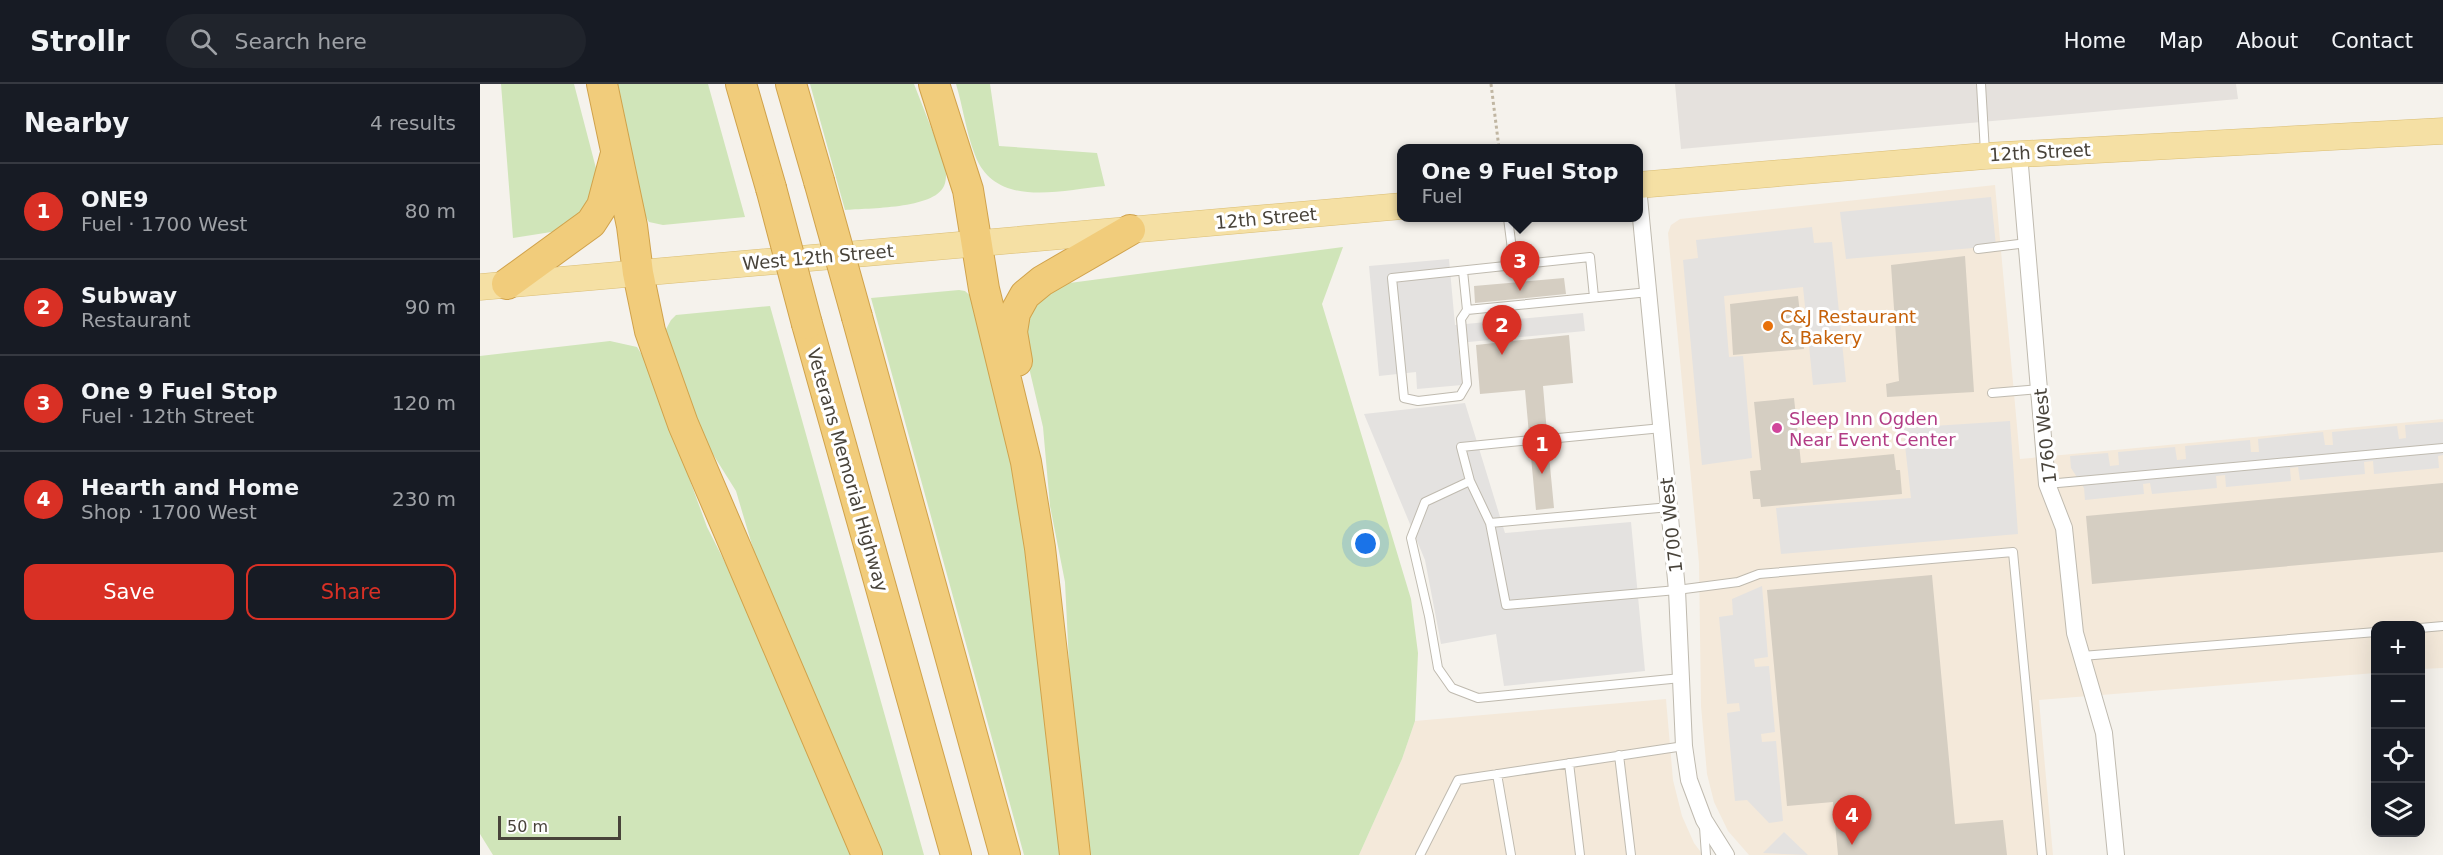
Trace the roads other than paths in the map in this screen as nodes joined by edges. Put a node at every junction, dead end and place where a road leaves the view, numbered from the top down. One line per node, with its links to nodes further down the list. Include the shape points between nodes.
1 (602, 84): 7 (highway)
2 (741, 84): 48 (highway, Veterans Memorial Highway, bridge)
3 (791, 84): 49 (highway, bridge)
4 (934, 84): 16 (highway, via 968,190)
5 (1981, 84): 9 (lane)
6 (2443, 131): 8 (main road, 12th Street)
7 (616, 151): 20 (highway); 21 (highway, via 602,206 591,223)
8 (2019, 154): 9 (main road, 12th Street); 15 (street, 1760 West)
9 (1985, 156): 10 (main road, 12th Street)
10 (1643, 186)
11 (1397, 206): 14 (main road, 12th Street)
12 (1509, 222): 18 (lane)
13 (1641, 222): 22 (street, 1700 West)
14 (1130, 230): 16 (main road, West 12th Street); 31 (highway, via 1042,281 1025,295 1015,313 1012,332 1027,409)
15 (2028, 243): 17 (lane); 25 (street, 1760 West)
16 (978, 244): 20 (main road, West 12th Street); 31 (highway, via 984,288)
17 (1978, 249)
18 (1514, 265): 19 (lane); 23 (lane, via 1590,257)
19 (1463, 271): 24 (lane); 24 (lane, via 1392,278 1404,398 1460,396 1467,384 1461,320)
20 (638, 273): 21 (main road, West 12th Street); 47 (highway, via 650,331 683,424)
21 (493, 286)
22 (1648, 292): 23 (lane); 27 (street, 1700 West)
23 (1594, 297): 24 (lane)
24 (1467, 310)
25 (2040, 389): 26 (lane); 33 (street, 1760 West)
26 (1992, 393)
27 (1662, 428): 28 (lane); 34 (street, 1700 West)
28 (1548, 439)
29 (1530, 440): 32 (lane, via 1461,447)
30 (2443, 448): 33 (lane)
31 (1026, 462): 50 (highway, via 1040,548)
32 (1470, 481): 35 (lane); 41 (lane, via 1425,502 1411,538 1438,668 1452,688 1478,698)
33 (2047, 484): 40 (street, 1760 West, via 2064,528 2075,633)
34 (1670, 507): 35 (lane); 36 (street, 1700 West)
35 (1490, 523): 36 (lane, via 1506,605)
36 (1677, 590): 41 (street, 1700 West); 57 (lane, via 1738,582 1759,574 2013,552)
37 (2443, 626): 38 (lane)
38 (2425, 628)
39 (2371, 632): 40 (lane)
40 (2082, 656): 58 (street, 1760 West, via 2104,733)
41 (1681, 678): 42 (street, 1700 West)
42 (1684, 746): 43 (lane); 46 (street, 1700 West, via 1689,780)
43 (1619, 755): 44 (lane); 54 (lane)
44 (1569, 763): 45 (lane); 53 (lane)
45 (1497, 774): 51 (lane, via 1458,780); 52 (lane)
46 (1704, 820): 55 (lane); 56 (street, 1700 West)
47 (867, 855)
48 (956, 855)
49 (1005, 855)
50 (1075, 855)
51 (1420, 855)
52 (1512, 855)
53 (1580, 855)
54 (1630, 855)
55 (1706, 855)
56 (1726, 855)
57 (2042, 855)
58 (2116, 855)

